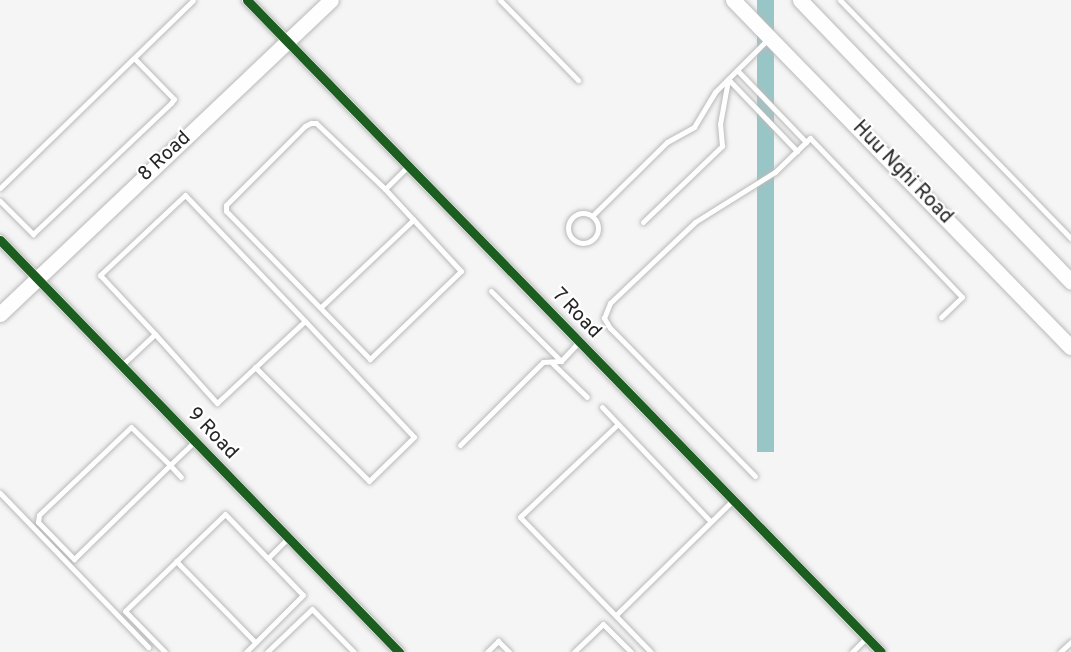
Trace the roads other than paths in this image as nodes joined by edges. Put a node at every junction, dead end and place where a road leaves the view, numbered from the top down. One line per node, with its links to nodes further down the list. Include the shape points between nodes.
1 (193, 0): 10 (lane)
2 (247, 0): 9 (street, 7 Road)
3 (331, 0): 9 (main road, 8 Road)
4 (500, 0): 13 (lane)
5 (733, 0): 8 (main road, Huu Nghi Road)
6 (800, 0): 26 (main road)
7 (840, 0): 23 (lane)
8 (770, 38): 11 (lane); 34 (main road, Huu Nghi Road)
9 (287, 41): 16 (street, 7 Road); 25 (main road, 8 Road)
10 (134, 58): 17 (lane); 19 (lane, via 174,99 171,103 33,234)
11 (737, 70): 12 (lane); 14 (lane)
12 (728, 79): 15 (lane); 20 (lane, via 715,92 694,127 659,149); 22 (lane, via 720,124 722,146)
13 (578, 80)
14 (807, 142): 15 (lane); 30 (lane, via 810,138 962,297)
15 (797, 151): 45 (lane, via 776,172 695,222 610,303 604,316 610,328)
16 (408, 166): 18 (lane); 33 (street, 7 Road)
17 (0, 188)
18 (385, 189): 21 (lane); 28 (lane, via 316,123 311,123 226,205 226,211)
19 (0, 201)
20 (592, 216): 20 (lane, via 578,214 570,220 572,238 580,243 594,238 598,230)
21 (413, 220): 28 (lane); 28 (lane, via 461,271 370,359)
22 (643, 222)
23 (1071, 238)
24 (0, 240): 25 (street, 9 Road)
25 (37, 279): 29 (main road, 8 Road); 37 (street, 9 Road)
26 (1071, 282)
27 (491, 291): 35 (lane)
28 (321, 308)
29 (0, 314)
30 (941, 317)
31 (304, 321): 32 (lane, via 184,195 100,275); 38 (lane); 38 (lane, via 414,437 369,480)
32 (155, 334): 37 (lane); 38 (lane, via 217,403)
33 (579, 342): 35 (lane); 48 (street, 7 Road)
34 (1071, 346)
35 (561, 361): 36 (lane)
36 (551, 362): 39 (lane); 43 (lane, via 543,362)
37 (121, 366): 42 (street, 9 Road)
38 (255, 367)
39 (587, 397)
40 (602, 406): 41 (lane)
41 (618, 424): 49 (lane); 53 (lane, via 520,517)
42 (195, 441): 44 (lane); 50 (street, 9 Road)
43 (460, 445)
44 (170, 465): 44 (lane, via 74,559 38,522 39,515 131,427); 46 (lane)
45 (754, 476)
46 (181, 477)
47 (0, 493): 57 (lane)
48 (734, 499): 49 (lane); 54 (street, 7 Road)
49 (710, 521): 53 (lane)
50 (288, 538): 51 (lane); 58 (street, 9 Road)
51 (268, 558): 52 (lane, via 225,514); 55 (lane, via 303,595)
52 (176, 561): 55 (lane); 59 (lane, via 125,611)
53 (616, 615): 67 (lane)
54 (867, 637): 68 (lane); 69 (street, 7 Road)
55 (255, 642): 60 (lane)
56 (1071, 642): 70 (lane)
57 (148, 647)
58 (393, 650)
59 (165, 652)
60 (246, 652)
61 (267, 652): 62 (lane, via 312,609)
62 (354, 652)
63 (487, 652): 64 (lane, via 498,641)
64 (509, 652)
65 (574, 652): 66 (lane, via 603,624)
66 (631, 652)
67 (651, 652)
68 (852, 652)
69 (881, 652)
70 (1060, 652)

